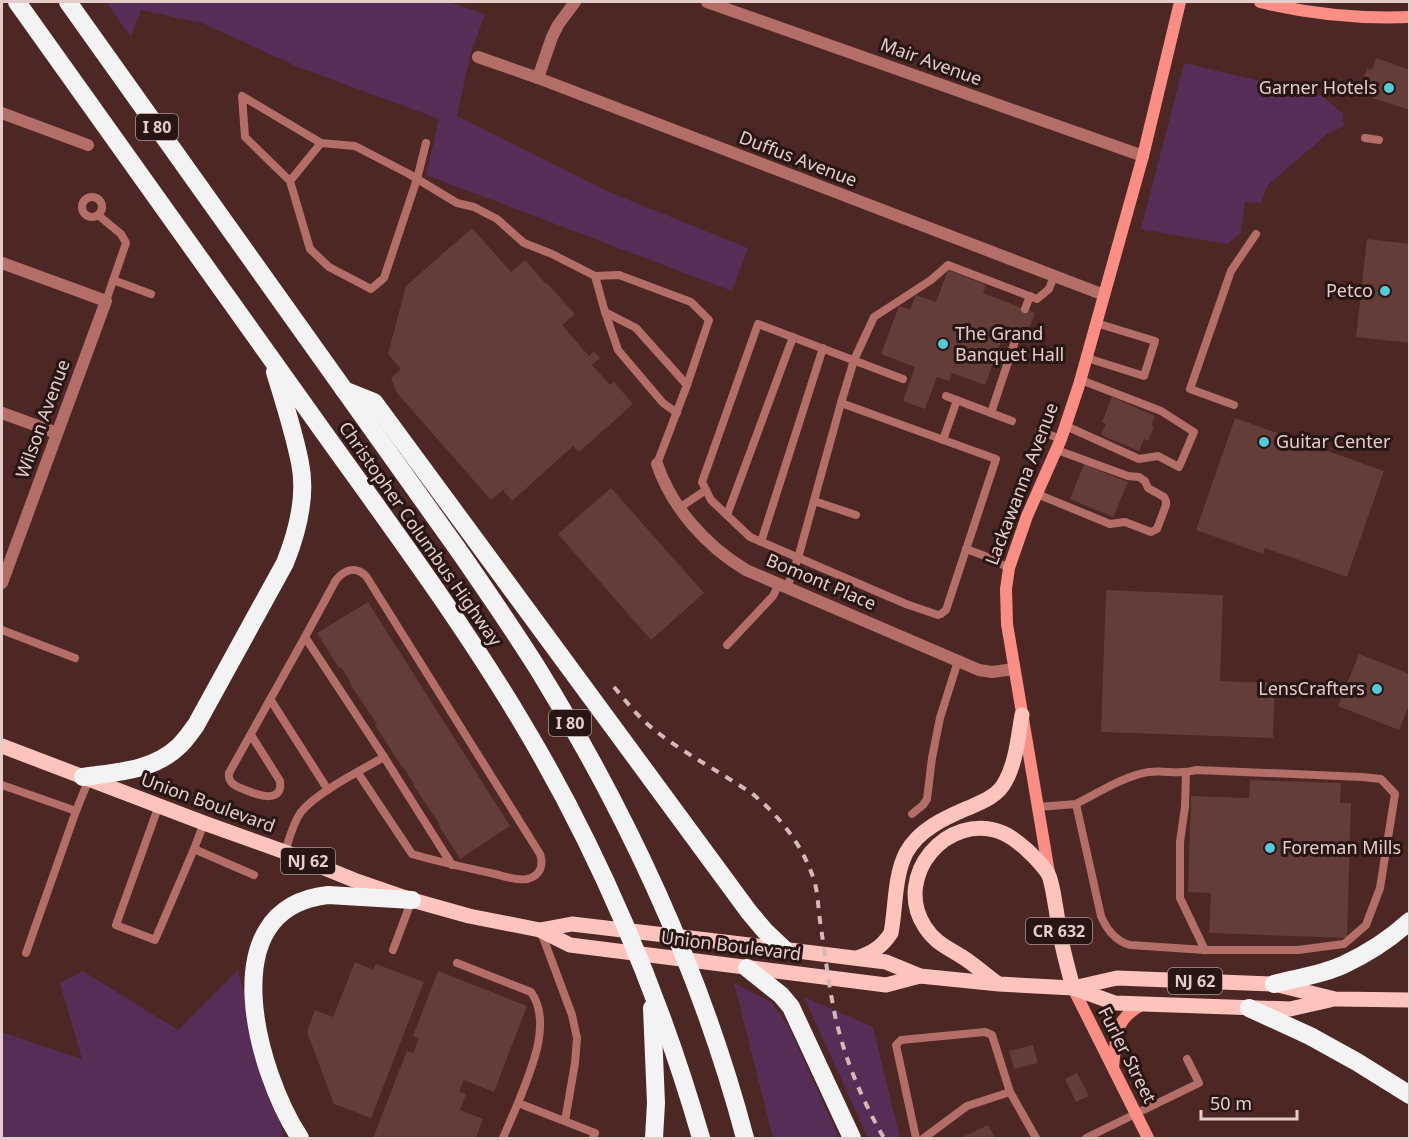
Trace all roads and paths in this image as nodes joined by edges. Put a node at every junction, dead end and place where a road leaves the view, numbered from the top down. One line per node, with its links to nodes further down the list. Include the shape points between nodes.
1 (17, 2): 37 (highway, Christopher Columbus Highway / I 80)
2 (68, 2): 41 (highway, Christopher Columbus Highway / I 80)
3 (575, 2): 9 (street, via 552,37)
4 (708, 2): 16 (street, Mair Avenue)
5 (1180, 2): 16 (street, Lackawanna Avenue / CR 632)
6 (1260, 2): 7 (street, via 1317,13)
7 (1410, 16)
8 (478, 57): 9 (street, Duffus Avenue)
9 (538, 78): 23 (street, Duffus Avenue)
10 (2, 113): 15 (street)
11 (1365, 138): 12 (lane)
12 (1379, 140)
13 (321, 143): 17 (lane, via 355,146); 18 (lane); 18 (lane, via 242,96 245,137)
14 (426, 143): 17 (lane)
15 (88, 145)
16 (1143, 156): 26 (street, Lackawanna Avenue / CR 632)
17 (417, 179): 18 (lane, via 384,278 371,289 329,267 310,249); 22 (lane, via 457,203 497,219 524,243)
18 (291, 181)
19 (98, 214): 24 (lane, via 126,243)
20 (1256, 234): 45 (lane, via 1230,271 1190,388)
21 (2, 262): 28 (street)
22 (596, 276): 30 (lane); 40 (lane, via 619,275 691,302 709,320)
23 (1054, 276): 26 (street, Duffus Avenue); 27 (lane, via 1049,289 1037,299)
24 (113, 280): 25 (lane); 28 (lane)
25 (151, 294)
26 (1104, 294): 31 (street, Lackawanna Avenue / CR 632)
27 (1030, 296): 29 (lane); 36 (lane, via 948,265 874,317)
28 (105, 301): 51 (street, Wilson Avenue)
29 (1025, 309)
30 (605, 312): 40 (lane, via 636,328); 48 (lane, via 618,350)
31 (1096, 323): 35 (street, Lackawanna Avenue / CR 632); 35 (lane, via 1155,341 1144,376)
32 (793, 337): 34 (lane); 55 (lane, via 758,324 702,482); 59 (lane)
33 (1015, 341): 47 (lane)
34 (823, 348): 36 (lane); 61 (lane)
35 (1087, 358): 39 (street, Lackawanna Avenue / CR 632)
36 (854, 360): 38 (lane); 44 (lane)
37 (272, 361): 81 (highway, via 301,475 297,527 285,563 196,725 177,748 152,764); 109 (highway, Christopher Columbus Highway / I 80, via 446,605 522,722 589,846)
38 (903, 379)
39 (1081, 380): 52 (street, Lackawanna Avenue / CR 632); 52 (lane, via 1161,411 1194,432 1179,467 1158,456 1139,459)
40 (687, 385): 48 (lane)
41 (344, 390): 99 (highway, via 374,402 749,912); 126 (highway, Christopher Columbus Highway / I 80, via 512,628 607,789 689,969)
42 (946, 396): 43 (lane)
43 (957, 400): 47 (lane); 53 (lane)
44 (841, 403): 53 (lane); 57 (lane)
45 (1234, 405)
46 (2, 413): 51 (street)
47 (991, 413): 49 (lane)
48 (677, 414): 54 (lane)
49 (1012, 421)
50 (1040, 431): 52 (lane)
51 (57, 433): 64 (street, Wilson Avenue)
52 (1061, 438): 56 (street, Lackawanna Avenue / CR 632); 56 (lane, via 1128,476 1139,477 1164,497 1166,506 1151,532 1125,522 1110,524)
53 (943, 440): 62 (lane, via 996,459)
54 (657, 464): 58 (street, Bomont Place)
55 (706, 490): 58 (lane); 59 (lane)
56 (1037, 494): 65 (street, Lackawanna Avenue / CR 632)
57 (814, 501): 60 (lane); 63 (lane)
58 (679, 508): 67 (street, Bomont Place, via 721,553 747,570)
59 (727, 515): 61 (lane)
60 (856, 516)
61 (761, 542): 63 (lane)
62 (966, 549): 63 (lane, via 946,610 938,615); 65 (lane)
63 (798, 558): 67 (lane)
64 (5, 563): 66 (street, Wilson Avenue)
65 (1009, 568): 73 (street, Lackawanna Avenue / CR 632, via 1006,614)
66 (2, 583)
67 (783, 585): 70 (lane); 72 (street, Bomont Place)
68 (2, 630): 71 (lane)
69 (305, 637): 74 (lane); 78 (lane); 92 (lane, via 339,576 350,570 362,573 540,854 542,864 536,876 524,880)
70 (727, 645)
71 (75, 658)
72 (958, 661): 73 (street, Bomont Place, via 992,672); 88 (lane, via 940,718 927,799)
73 (1014, 669): 75 (street, Lackawanna Avenue / CR 632)
74 (270, 699): 76 (lane); 83 (lane)
75 (1022, 715): 86 (street, Lackawanna Avenue / CR 632); 102 (main road, via 1005,783 988,798 944,818 917,837 900,867 891,933 875,951)
76 (251, 735): 76 (lane, via 229,773 230,780 260,796 275,795 280,781)
77 (2, 746): 81 (main road, Union Boulevard)
78 (384, 756): 79 (lane); 92 (lane)
79 (358, 772): 83 (lane); 92 (lane, via 412,854)
80 (1186, 773): 84 (lane, via 1149,772); 100 (lane, via 1180,898); 100 (lane, via 1196,770 1382,779 1395,794 1380,888 1366,925 1344,944 1298,950)
81 (86, 778): 85 (main road, Union Boulevard / NJ 62); 87 (lane)
82 (2, 785): 87 (lane)
83 (328, 790): 91 (lane, via 299,814)
84 (1076, 804): 86 (lane); 100 (lane, via 1101,916 1110,933 1130,945)
85 (159, 805): 89 (main road, Union Boulevard / NJ 62); 90 (lane, via 116,925 155,940)
86 (1038, 807): 93 (street, Lackawanna Avenue / CR 632)
87 (76, 811): 101 (lane)
88 (912, 814)
89 (204, 823): 90 (lane); 91 (main road, Union Boulevard / NJ 62)
90 (194, 849): 94 (lane)
91 (285, 852): 95 (main road, Union Boulevard / NJ 62)
92 (452, 865)
93 (1049, 873): 106 (main road, via 1014,839 980,829 965,830 945,839 931,851 918,873 916,904 926,928 939,943); 108 (main road, Lackawanna Avenue / CR 632)
94 (254, 875)
95 (412, 900): 97 (main road, Union Boulevard / NJ 62); 98 (lane); 122 (highway, via 314,896 281,913 264,935 254,975 257,1023 279,1101)
96 (1410, 921): 107 (highway, via 1366,954 1342,966)
97 (540, 930): 99 (main road, Union Boulevard / NJ 62, via 572,924); 104 (main road, Union Boulevard / NJ 62, via 570,945); 120 (lane, via 577,1038)
98 (393, 950)
99 (785, 950): 102 (main road, Union Boulevard / NJ 62)
100 (1204, 950)
101 (26, 954)
102 (854, 958): 105 (main road, Union Boulevard / NJ 62, via 886,962)
103 (457, 963): 118 (lane, via 531,992 536,1001 538,1046)
104 (742, 967): 105 (main road, Union Boulevard / NJ 62, via 886,985); 127 (highway, via 791,1007)
105 (920, 976): 106 (main road, Union Boulevard / NJ 62)
106 (999, 984): 108 (main road, Union Boulevard / NJ 62)
107 (1274, 984): 108 (main road, Union Boulevard / NJ 62, via 1117,978); 110 (main road, Union Boulevard / NJ 62)
108 (1072, 988): 112 (main road, Union Boulevard / NJ 62, via 1115,1003); 115 (street, Furler Street)
109 (651, 991): 124 (highway); 125 (highway, Christopher Columbus Highway / I 80)
110 (1335, 999): 111 (main road, Union Boulevard / NJ 62); 113 (main road, Union Boulevard / NJ 62, via 1290,1009)
111 (1410, 1000)
112 (1143, 1004): 113 (main road, Union Boulevard / NJ 62); 115 (street, via 1129,1012 1120,1024)
113 (1249, 1008): 117 (highway, via 1310,1036)
114 (1187, 1059): 119 (lane, via 1199,1083)
115 (1113, 1068): 119 (street, Furler Street)
116 (1010, 1092): 128 (lane, via 988,1032 900,1041 896,1048); 129 (lane, via 967,1106); 130 (lane)
117 (1410, 1095)
118 (518, 1103): 120 (lane); 123 (lane)
119 (1136, 1115): 131 (lane); 132 (street, Furler Street)
120 (565, 1121): 121 (lane)
121 (594, 1136)
122 (300, 1138)
123 (503, 1138)
124 (654, 1138)
125 (701, 1138)
126 (745, 1138)
127 (852, 1138)
128 (916, 1138)
129 (924, 1138)
130 (1036, 1138)
131 (1086, 1138)
132 (1148, 1138)

